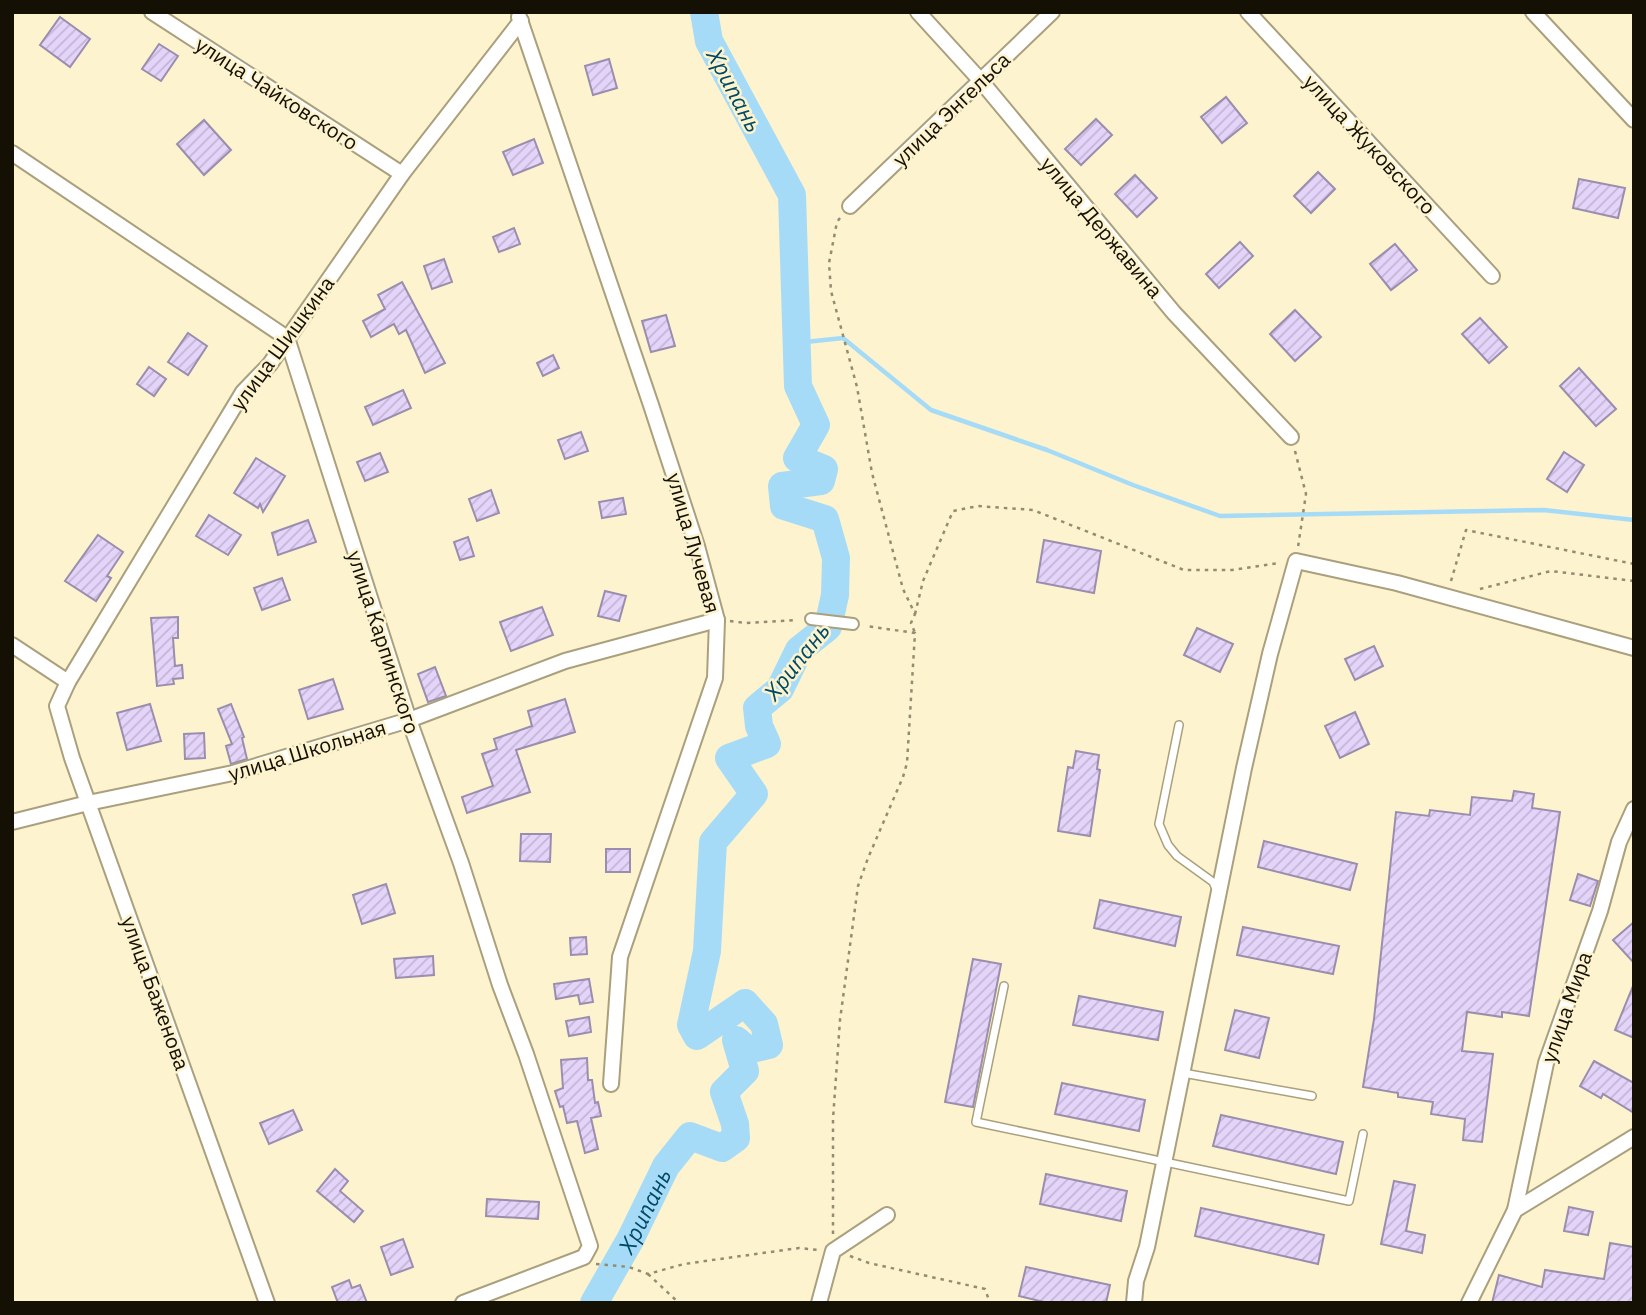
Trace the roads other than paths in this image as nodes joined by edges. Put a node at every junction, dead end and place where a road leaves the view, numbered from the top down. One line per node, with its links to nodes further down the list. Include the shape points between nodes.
1 (152, 12): 10 (street, улица Чайковского)
2 (918, 12): 7 (street, улица Державина)
3 (1052, 12): 7 (street, улица Энгельса)
4 (1248, 12): 12 (street, улица Жуковского)
5 (1532, 12): 8 (street)
6 (519, 17): 10 (street, улица Шишкина); 16 (street, улица Лучевая, via 652,405)
7 (981, 81): 11 (street, улица Энгельса); 14 (street, улица Державина, via 1174,313)
8 (1634, 120)
9 (12, 153): 13 (street)
10 (402, 174): 13 (street, улица Шишкина)
11 (850, 206)
12 (1492, 276)
13 (287, 338): 20 (street, улица Шишкина, via 271,364 243,392); 21 (street, улица Карпинского)
14 (1291, 437)
15 (811, 619): 17 (street)
16 (717, 620): 21 (street, улица Школьная, via 565,661); 29 (street, улица Лучевая, via 715,678 620,957)
17 (853, 624)
18 (12, 645): 20 (street)
19 (1634, 648): 26 (street, via 1397,583 1296,561 1270,654)
20 (68, 682): 23 (street, улица Баженова, via 57,706)
21 (409, 720): 23 (street, улица Школьная, via 233,773); 37 (street, улица Карпинского, via 590,1246 584,1257)
22 (1179, 725): 26 (lane, via 1159,824 1173,851 1213,882)
23 (88, 803): 25 (street, улица Школьная); 36 (street, улица Баженова)
24 (1634, 809): 34 (street, улица Мира, via 1546,1063)
25 (12, 822)
26 (1219, 897): 28 (street)
27 (1004, 986): 33 (lane, via 976,1122)
28 (1183, 1073): 30 (lane); 33 (street)
29 (611, 1084)
30 (1312, 1096)
31 (1363, 1134): 33 (lane, via 1349,1201)
32 (1634, 1137): 34 (street)
33 (1164, 1163): 39 (street)
34 (1515, 1210): 40 (street, улица Мира)
35 (887, 1215): 38 (street, via 833,1251)
36 (267, 1303)
37 (463, 1303)
38 (819, 1303)
39 (1134, 1303)
40 (1469, 1303)

